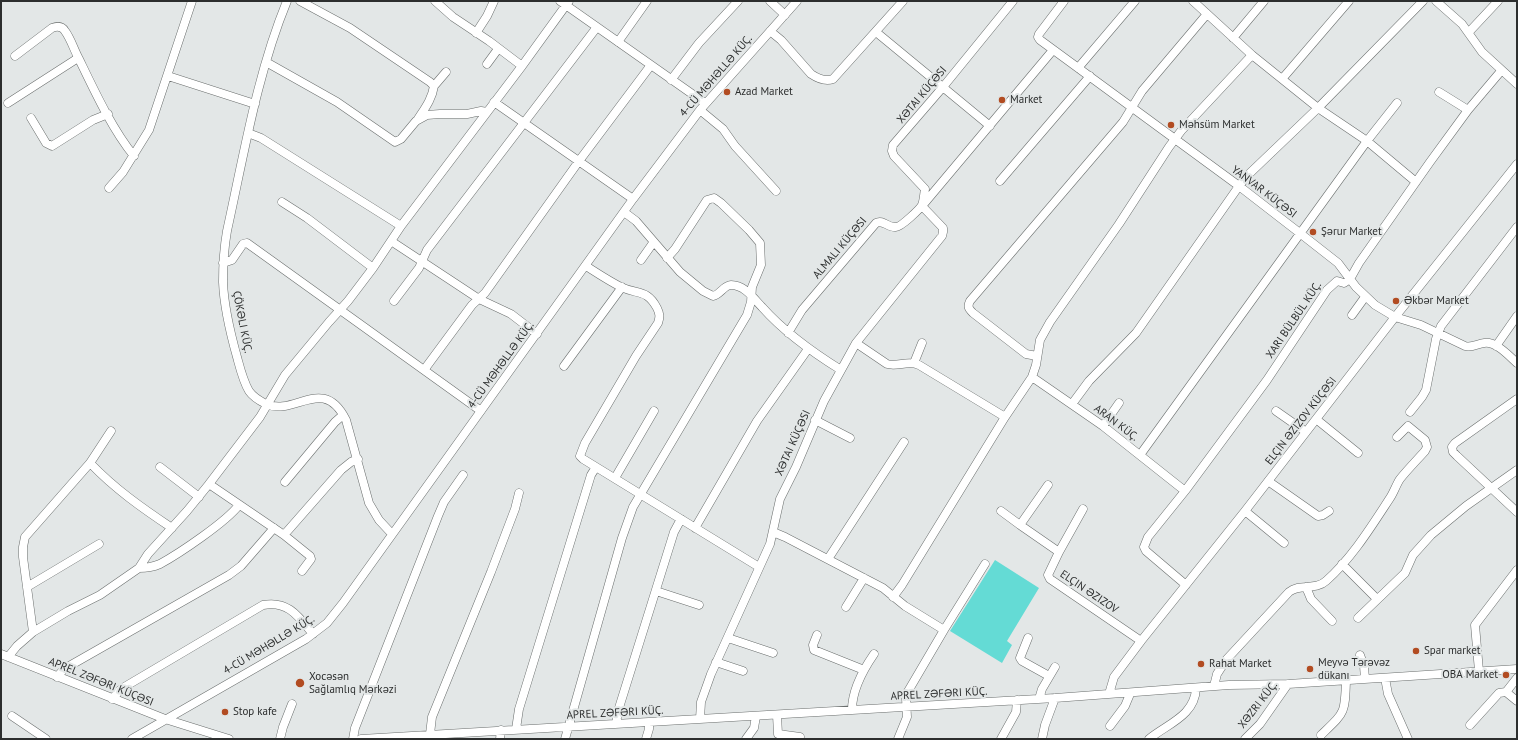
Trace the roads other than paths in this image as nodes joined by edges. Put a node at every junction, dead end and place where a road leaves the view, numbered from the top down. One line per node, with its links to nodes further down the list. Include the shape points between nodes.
1 (192, 1): 42 (street)
2 (287, 1): 35 (street, ÇÖKƏLI KÜÇ.)
3 (300, 1): 47 (street, via 350,28)
4 (435, 1): 27 (street)
5 (494, 1): 27 (street)
6 (648, 1): 29 (street)
7 (738, 1): 45 (street, via 699,43)
8 (770, 1): 22 (street)
9 (797, 1): 22 (street, 4-CÜ MƏHƏLLƏ KÜÇ.)
10 (903, 1): 25 (street)
11 (1013, 1): 48 (street, XƏTAI KÜÇƏSI)
12 (1064, 1): 31 (street, YANVAR KÜÇƏSI, via 1038,37)
13 (1135, 1): 39 (street)
14 (1193, 1): 21 (street)
15 (1264, 1): 28 (street)
16 (1349, 1): 44 (street)
17 (1423, 1): 57 (street)
18 (1436, 1): 26 (street)
19 (1498, 1): 26 (street)
20 (565, 2): 23 (street); 38 (street)
21 (1207, 14): 28 (street); 56 (street, via 1142,91)
22 (785, 15): 24 (street, 4-CÜ MƏHƏLLƏ KÜÇ.)
23 (597, 27): 29 (street); 64 (street)
24 (770, 30): 25 (street, via 811,74 830,81); 55 (street, 4-CÜ MƏHƏLLƏ KÜÇ.)
25 (876, 32): 48 (street)
26 (1469, 32): 40 (street, via 1482,52)
27 (476, 33): 30 (street)
28 (1233, 38): 32 (street)
29 (618, 42): 37 (street)
30 (498, 49): 36 (street); 38 (street)
31 (1053, 50): 39 (street, YANVAR KÜÇƏSI); 65 (street)
32 (1252, 55): 44 (street); 67 (street)
33 (15, 56): 34 (street, via 57,26 66,32)
34 (78, 58): 52 (street); 60 (street)
35 (266, 62): 54 (street, ÇÖKƏLI KÜÇ.); 63 (street, via 337,102 391,140 398,142)
36 (487, 64)
37 (651, 65): 45 (street); 70 (street)
38 (522, 66): 51 (street)
39 (1078, 68): 43 (street, YANVAR KÜÇƏSI)
40 (1502, 71): 46 (street); 58 (street)
41 (446, 72): 47 (street)
42 (168, 76): 54 (street); 69 (street, via 149,130)
43 (1090, 76): 56 (street, YANVAR KÜÇƏSI); 72 (street)
44 (1282, 79): 57 (street)
45 (671, 80): 55 (street)
46 (1517, 84)
47 (434, 86): 50 (street)
48 (943, 87): 65 (street); 79 (street, XƏTAI KÜÇƏSI, via 893,145 894,156 925,189)
49 (1439, 92): 58 (street)
50 (431, 98): 61 (street); 63 (street)
51 (494, 102): 59 (street); 64 (street)
52 (8, 103)
53 (1397, 103): 68 (street)
54 (255, 104): 66 (street, ÇÖKƏLI KÜÇ.)
55 (702, 107): 76 (street); 77 (street, 4-CÜ MƏHƏLLƏ KÜÇ.)
56 (1132, 108): 67 (street, YANVAR KÜÇƏSI); 109 (street, via 1123,122 968,305 972,313 1026,354)
57 (1318, 108): 68 (street); 74 (street)
58 (1468, 110): 73 (street)
59 (487, 112): 61 (street); 81 (street)
60 (108, 114): 62 (street, via 93,120 52,146 46,143); 69 (street)
61 (440, 114): 63 (street, via 427,115)
62 (31, 118)
63 (416, 121)
64 (524, 123): 70 (street); 88 (street)
65 (990, 126): 79 (street)
66 (248, 133): 81 (street, via 261,138); 89 (street, ÇÖKƏLI KÜÇ., via 227,231)
67 (1175, 139): 74 (street, YANVAR KÜÇƏSI); 109 (street, via 1050,322 1040,340)
68 (1367, 141): 73 (street); 83 (street)
69 (134, 156): 75 (street)
70 (579, 161): 77 (street); 96 (street)
71 (1517, 164): 101 (street, ELÇIN ƏZIZOV KÜÇƏSI)
72 (1000, 181)
73 (1416, 182): 92 (street)
74 (1239, 186): 83 (street, YANVAR KÜÇƏSI); 119 (street, via 1136,333 1089,381)
75 (109, 188)
76 (776, 191)
77 (633, 199): 80 (street, 4-CÜ MƏHƏLLƏ KÜÇ.)
78 (282, 202): 91 (street)
79 (922, 206): 103 (street, via 900,226 890,226 878,221 802,310); 105 (street, XƏTAI KÜÇƏSI, via 943,228 942,236)
80 (624, 212): 85 (street, via 636,221); 90 (street, 4-CÜ MƏHƏLLƏ KÜÇ.)
81 (401, 226): 84 (street)
82 (1517, 227): 102 (street)
83 (1300, 234): 92 (street, YANVAR KÜÇƏSI, via 1338,263); 135 (street)
84 (391, 241): 88 (street); 91 (street)
85 (653, 243): 86 (street); 87 (street)
86 (667, 258): 94 (street, via 685,277 710,296 718,295 730,285 742,288); 94 (street, via 707,200 714,198 760,243 761,265)
87 (641, 260)
88 (421, 262): 96 (street); 97 (street)
89 (223, 263): 98 (street, via 232,260 240,247 247,244); 118 (street, ÇÖKƏLI KÜÇ., via 226,310 241,371 254,397)
90 (586, 266): 93 (street); 104 (street, 4-CÜ MƏHƏLLƏ KÜÇ.)
91 (373, 268): 98 (street)
92 (1350, 279): 95 (street, YANVAR KÜÇƏSI); 148 (street, via 1344,283 1336,281 1327,290 1267,380)
93 (622, 287): 112 (street); 139 (street, via 649,296 660,318 580,453 583,459)
94 (751, 295): 103 (street); 150 (street, via 747,315)
95 (1365, 297): 99 (street); 101 (street, YANVAR KÜÇƏSI)
96 (479, 299): 104 (street, via 511,314); 113 (street)
97 (394, 301)
98 (340, 310): 113 (street); 118 (street, via 285,375)
99 (1352, 315)
100 (1517, 316): 107 (street)
101 (1395, 317): 102 (street, YANVAR KÜÇƏSI); 126 (street, ELÇIN ƏZIZOV KÜÇƏSI)
102 (1438, 332): 107 (street, YANVAR KÜÇƏSI, via 1469,347 1486,342); 123 (street, via 1426,390)
103 (788, 333): 108 (street)
104 (537, 334): 120 (street, 4-CÜ MƏHƏLLƏ KÜÇ.)
105 (856, 343): 110 (street, via 887,364); 114 (street, XƏTAI KÜÇƏSI)
106 (922, 343): 110 (street)
107 (1496, 346): 111 (street)
108 (808, 349): 114 (street); 162 (street, via 757,421)
109 (1037, 356): 115 (street)
110 (914, 363): 125 (street)
111 (1517, 363)
112 (564, 366)
113 (424, 370): 120 (street)
114 (841, 370): 127 (street, XƏTAI KÜÇƏSI)
115 (1032, 377): 119 (street, ARAN KÜÇ.); 125 (street)
116 (1517, 399): 147 (street, via 1452,447 1456,456)
117 (1119, 403): 128 (street)
118 (266, 404): 124 (street, via 279,407 320,399 333,402); 145 (street, via 260,416)
119 (1072, 404): 128 (street, ARAN KÜÇ.)
120 (481, 411): 164 (street, 4-CÜ MƏHƏLLƏ KÜÇ.)
121 (654, 411): 142 (street)
122 (1276, 411): 130 (street)
123 (1410, 412)
124 (343, 415): 136 (street); 144 (street)
125 (1005, 417): 181 (street)
126 (1316, 419): 130 (street, ELÇIN ƏZIZOV KÜÇƏSI); 134 (street)
127 (815, 420): 132 (street); 163 (street, XƏTAI KÜÇƏSI, via 780,499)
128 (1103, 426): 135 (street, ARAN KÜÇ.)
129 (111, 430): 137 (street)
130 (1306, 432): 143 (street, ELÇIN ƏZIZOV KÜÇƏSI)
131 (1397, 437): 171 (street, via 1408,426 1425,440 1425,452 1401,477 1392,496)
132 (850, 438)
133 (904, 442): 169 (street)
134 (1358, 453)
135 (1140, 455): 148 (street, ARAN KÜÇ.)
136 (358, 460): 164 (street, via 369,503 379,520); 165 (street, via 351,462 342,470)
137 (90, 463): 160 (street, via 128,498); 178 (street, via 25,537 23,557)
138 (160, 467): 151 (street)
139 (596, 467): 142 (street); 236 (street, via 589,482 519,709)
140 (1517, 470): 147 (street)
141 (463, 475): 247 (street, via 444,502 432,529 355,728)
142 (615, 478): 150 (street)
143 (1268, 481): 155 (street, ELÇIN ƏZIZOV KÜÇƏSI); 156 (street, via 1318,516 1323,516)
144 (285, 482)
145 (209, 484): 151 (street); 152 (street)
146 (1048, 485): 159 (street)
147 (1491, 488): 157 (street); 182 (street, via 1431,535 1413,555 1405,573)
148 (1185, 491): 177 (street, via 1148,537 1144,547)
149 (519, 493): 238 (street, via 491,572 432,717)
150 (641, 494): 158 (street); 233 (street, via 633,507 622,538)
151 (199, 497): 160 (street)
152 (239, 505): 161 (street); 173 (street, via 212,529 160,564)
153 (1083, 509): 168 (street, ELÇIN ƏZIZOV)
154 (1001, 511): 159 (street)
155 (1245, 511): 166 (street); 177 (street, ELÇIN ƏZIZOV KÜÇƏSI)
156 (1329, 511)
157 (1517, 512)
158 (681, 519): 162 (street); 180 (street, via 674,532)
159 (1020, 525): 168 (street)
160 (172, 528): 173 (street)
161 (274, 528): 165 (street); 204 (street, via 241,566 229,575 64,669)
162 (695, 528): 172 (street)
163 (773, 532): 169 (street); 172 (street, XƏTAI KÜÇƏSI)
164 (392, 534): 189 (street, 4-CÜ MƏHƏLLƏ KÜÇ., via 334,615)
165 (284, 536): 175 (street, via 310,556 310,562)
166 (1284, 543)
167 (99, 544): 178 (street)
168 (1059, 552): 193 (street, ELÇIN ƏZIZOV, via 1049,571 1050,579)
169 (828, 559): 176 (street)
170 (985, 564): 187 (street)
171 (1342, 564): 179 (street, via 1319,586); 182 (street)
172 (759, 567): 191 (street, XƏTAI KÜÇƏSI)
173 (139, 568): 188 (street, via 100,595)
174 (1517, 570): 203 (street, via 1475,625)
175 (302, 571)
176 (864, 578): 181 (street, via 883,588); 184 (street)
177 (1186, 585): 193 (street, ELÇIN ƏZIZOV KÜÇƏSI)
178 (28, 587): 188 (street)
179 (1306, 587): 186 (street, via 1311,599); 211 (street, via 1294,588 1289,592 1220,667)
180 (656, 591): 183 (street); 231 (street)
181 (893, 597): 187 (street)
182 (1377, 599): 185 (street)
183 (699, 605)
184 (846, 607)
185 (1358, 618)
186 (1332, 621)
187 (944, 630): 223 (street, via 907,693)
188 (33, 632): 197 (street)
189 (313, 634): 217 (street, via 292,610 271,604 263,605 121,689); 221 (street, 4-CÜ MƏHƏLLƏ KÜÇ.)
190 (817, 635): 202 (street, via 812,645 814,650)
191 (728, 638): 194 (street); 198 (street, XƏTAI KÜÇƏSI)
192 (1028, 638): 205 (street, via 1020,658)
193 (1141, 641): 214 (street, ELÇIN ƏZIZOV KÜÇƏSI, via 1114,677)
194 (773, 653)
195 (874, 654): 202 (street)
196 (1360, 654): 208 (street)
197 (5, 655): 204 (street, APREL ZƏFƏRI KÜÇƏSI)
198 (716, 662): 201 (street); 228 (street, XƏTAI KÜÇƏSI, via 701,702)
199 (1055, 667): 205 (street)
200 (1517, 669): 203 (street, APREL ZƏFƏRI KÜÇ.)
201 (743, 670)
202 (864, 670): 224 (street, via 853,698)
203 (1479, 671): 206 (street, APREL ZƏFƏRI KÜÇ.)
204 (57, 676): 217 (street, APREL ZƏFƏRI KÜÇƏSI)
205 (1049, 676): 218 (street)
206 (1385, 678): 208 (street, APREL ZƏFƏRI KÜÇ.); 259 (street, via 1388,694)
207 (1517, 678): 213 (street)
208 (1365, 679): 209 (street, APREL ZƏFƏRI KÜÇ.)
209 (1346, 680): 210 (street, APREL ZƏFƏRI KÜÇ.); 239 (street, via 1344,709 1340,717)
210 (1288, 684): 211 (street, APREL ZƏFƏRI KÜÇ.); 258 (street, XƏZRI KÜÇ., via 1260,724)
211 (1214, 686): 212 (street, APREL ZƏFƏRI KÜÇ.)
212 (1196, 688): 215 (street, APREL ZƏFƏRI KÜÇ.); 257 (street, via 1193,703 1185,714)
213 (1506, 692): 220 (street); 232 (street, via 1499,693)
214 (1109, 694): 215 (street, APREL ZƏFƏRI KÜÇ.); 216 (street, APREL ZƏFƏRI KÜÇ.)
215 (1130, 694): 234 (street, via 1125,706)
216 (1055, 698): 218 (street, APREL ZƏFƏRI KÜÇ.); 256 (street)
217 (112, 699): 229 (street, APREL ZƏFƏRI KÜÇƏSI)
218 (1039, 699): 219 (street, APREL ZƏFƏRI KÜÇ.)
219 (1017, 700): 223 (street, APREL ZƏFƏRI KÜÇ.); 255 (street, via 1016,712)
220 (1517, 701)
221 (191, 704): 229 (street, 4-CÜ MƏHƏLLƏ KÜÇ.); 235 (street, via 184,711 182,718 186,724)
222 (292, 704): 246 (street)
223 (906, 706): 224 (street, APREL ZƏFƏRI KÜÇ.); 254 (street, via 906,722)
224 (852, 710): 225 (street, APREL ZƏFƏRI KÜÇ.)
225 (778, 715): 227 (street, APREL ZƏFƏRI KÜÇ.); 242 (street, via 778,734)
226 (12, 716): 243 (street)
227 (756, 716): 228 (street, APREL ZƏFƏRI KÜÇ.); 253 (street, via 754,728)
228 (700, 719): 230 (street, APREL ZƏFƏRI KÜÇ.)
229 (165, 720): 235 (street, APREL ZƏFƏRI KÜÇƏSI); 244 (street, 4-CÜ MƏHƏLLƏ KÜÇ.)
230 (649, 722): 231 (street, APREL ZƏFƏRI KÜÇ.); 252 (street)
231 (616, 724): 233 (street, APREL ZƏFƏRI KÜÇ.)
232 (1470, 725)
233 (568, 726): 236 (street, APREL ZƏFƏRI KÜÇ.); 251 (street)
234 (1110, 726)
235 (194, 728): 245 (street)
236 (516, 729): 237 (street, APREL ZƏFƏRI KÜÇ.)
237 (500, 730): 240 (street, APREL ZƏFƏRI KÜÇ.); 250 (street)
238 (430, 734): 240 (street, APREL ZƏFƏRI KÜÇ.); 241 (street, APREL ZƏFƏRI KÜÇ.)
239 (1321, 735)
240 (440, 736)
241 (415, 737): 249 (street, APREL ZƏFƏRI KÜÇ.)
242 (800, 737)
243 (46, 739)
244 (132, 739)
245 (229, 739)
246 (280, 739)
247 (353, 739)
248 (361, 739): 249 (street, APREL ZƏFƏRI KÜÇ.)
249 (372, 739)
250 (500, 739)
251 (565, 739)
252 (646, 739)
253 (746, 739)
254 (898, 739)
255 (1002, 739)
256 (1042, 739)
257 (1149, 739)
258 (1245, 739)
259 (1408, 739)

